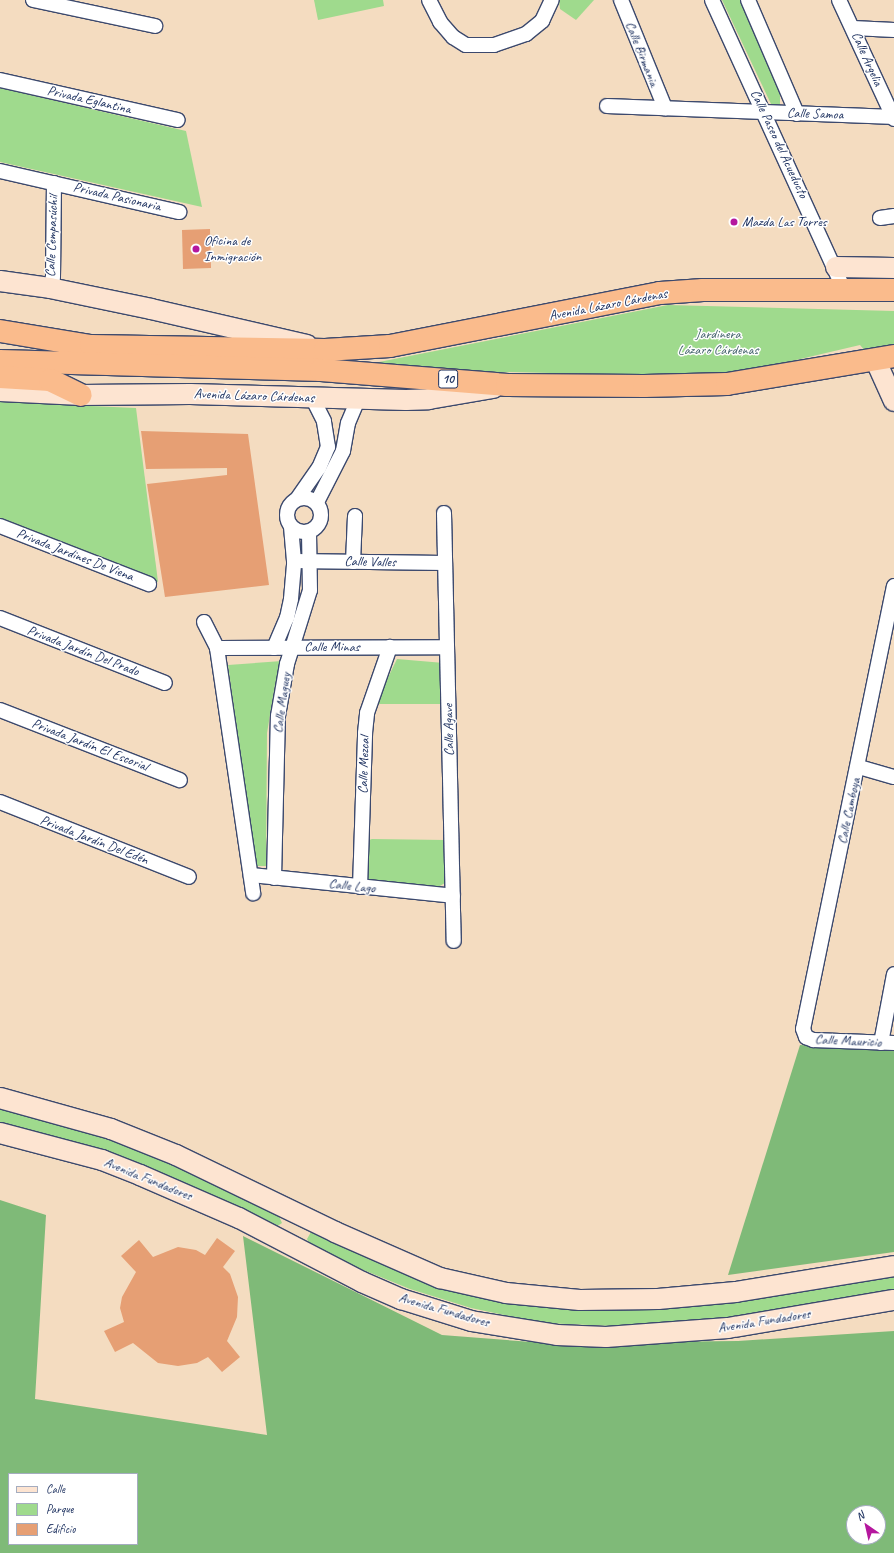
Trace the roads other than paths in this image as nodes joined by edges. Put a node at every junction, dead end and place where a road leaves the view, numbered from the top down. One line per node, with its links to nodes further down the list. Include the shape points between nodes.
1 (32, 0): 8 (street)
2 (429, 0): 7 (street, via 440,22 453,37 466,45 494,45 526,34 542,21)
3 (621, 0): 13 (street, Calle Birmania)
4 (712, 0): 14 (street, Calle Paseo del Acueducto)
5 (748, 0): 15 (street)
6 (839, 0): 9 (street, Calle Argelia)
7 (552, 1)
8 (155, 26)
9 (853, 28): 10 (street); 16 (street, Calle Argelia)
10 (894, 30)
11 (0, 80): 17 (street, Privada Eglantina)
12 (607, 106): 13 (street, Calle Samoa)
13 (664, 108): 14 (street, Calle Samoa)
14 (764, 112): 15 (street, Calle Samoa); 21 (street, Calle Paseo del Acueducto)
15 (797, 114): 16 (street, Calle Samoa)
16 (894, 118)
17 (178, 120)
18 (0, 171): 19 (street, Privada Pasionaria)
19 (54, 183): 20 (street, Privada Pasionaria); 25 (street, Calle Cempasúchil, via 53,277)
20 (179, 212)
21 (836, 267): 22 (main road); 26 (street, Calle Paseo del Acueducto)
22 (894, 268)
23 (0, 281): 25 (main road, Avenida Lázaro Cárdenas)
24 (894, 282): 27 (main road)
25 (50, 288): 31 (main road, Avenida Lázaro Cárdenas, via 291,340)
26 (844, 289): 27 (highway, Avenida Lázaro Cárdenas); 31 (highway, Avenida Lázaro Cárdenas, via 703,290 660,293 390,346)
27 (872, 289): 28 (highway, Avenida Lázaro Cárdenas)
28 (894, 290)
29 (0, 331): 31 (highway, Avenida Lázaro Cárdenas, via 91,346)
30 (0, 347): 34 (highway, via 64,353)
31 (325, 350)
32 (884, 357): 36 (highway, Avenida Lázaro Cárdenas / 10, via 727,384); 41 (main road)
33 (0, 361): 34 (highway, Avenida Lázaro Cárdenas / 10)
34 (117, 364): 36 (highway, Avenida Lázaro Cárdenas / 10, via 321,370)
35 (0, 377): 38 (highway, via 50,380)
36 (507, 385): 40 (main road, Avenida Lázaro Cárdenas, via 429,399)
37 (0, 391): 38 (main road, Avenida Lázaro Cárdenas)
38 (81, 395): 39 (main road, Avenida Lázaro Cárdenas)
39 (312, 397): 40 (main road, Avenida Lázaro Cárdenas); 42 (street, via 324,421)
40 (358, 399): 43 (street, via 348,423)
41 (894, 401)
42 (328, 447): 43 (street); 44 (street, via 319,468)
43 (343, 451): 45 (street)
44 (297, 499): 45 (street, via 308,498); 49 (street, via 289,506 286,517)
45 (317, 502): 50 (street, via 322,519 317,527)
46 (444, 513): 54 (street, Calle Agave)
47 (355, 516): 53 (street)
48 (0, 526): 55 (street, Privada Jardines De Viena)
49 (291, 527): 50 (street, via 299,532); 51 (street)
50 (309, 532): 52 (street, Calle Maguey)
51 (294, 561): 52 (street, Calle Valles); 62 (street, via 287,618)
52 (312, 561): 53 (street, Calle Valles); 63 (street, Calle Maguey, via 310,590)
53 (353, 562): 54 (street, Calle Valles)
54 (445, 563): 60 (street, Calle Agave)
55 (149, 584)
56 (894, 586): 66 (street, Calle Camboya)
57 (0, 618): 64 (street, Privada Jardín Del Prado)
58 (204, 622): 61 (street)
59 (390, 647): 60 (street, Calle Minas); 63 (street, Calle Minas); 73 (street, Calle Mezcal, via 367,713)
60 (447, 647): 75 (street, Calle Agave)
61 (217, 648): 62 (street, Calle Minas); 70 (street)
62 (274, 648): 63 (street, Calle Minas)
63 (292, 648): 72 (street, Calle Maguey, via 278,716)
64 (165, 683)
65 (0, 710): 68 (street, Privada Jardín El Escorial)
66 (858, 767): 67 (street); 78 (street, Calle Camboya, via 803,1023)
67 (894, 777)
68 (180, 780)
69 (0, 802): 71 (street, Privada Jardín Del Edén)
70 (251, 875): 72 (street, Calle Lago); 74 (street)
71 (189, 877)
72 (274, 878): 73 (street, Calle Lago)
73 (360, 887): 75 (street, Calle Lago)
74 (252, 893)
75 (453, 896): 76 (street, Calle Agave)
76 (454, 941)
77 (894, 974): 79 (street)
78 (805, 1035): 79 (street, Calle Mauricio, via 814,1040)
79 (887, 1043)
80 (0, 1098): 82 (main road, via 111,1129 176,1154)
81 (0, 1133): 83 (main road, Avenida Fundadores, via 102,1160 160,1182)
82 (300, 1213): 83 (main road); 84 (main road, via 362,1244 440,1278 506,1293 566,1298 658,1299 736,1292)
83 (286, 1243): 85 (main road, Avenida Fundadores, via 362,1282 407,1301 471,1320 557,1335 606,1336 728,1328)
84 (894, 1266)
85 (894, 1300)

